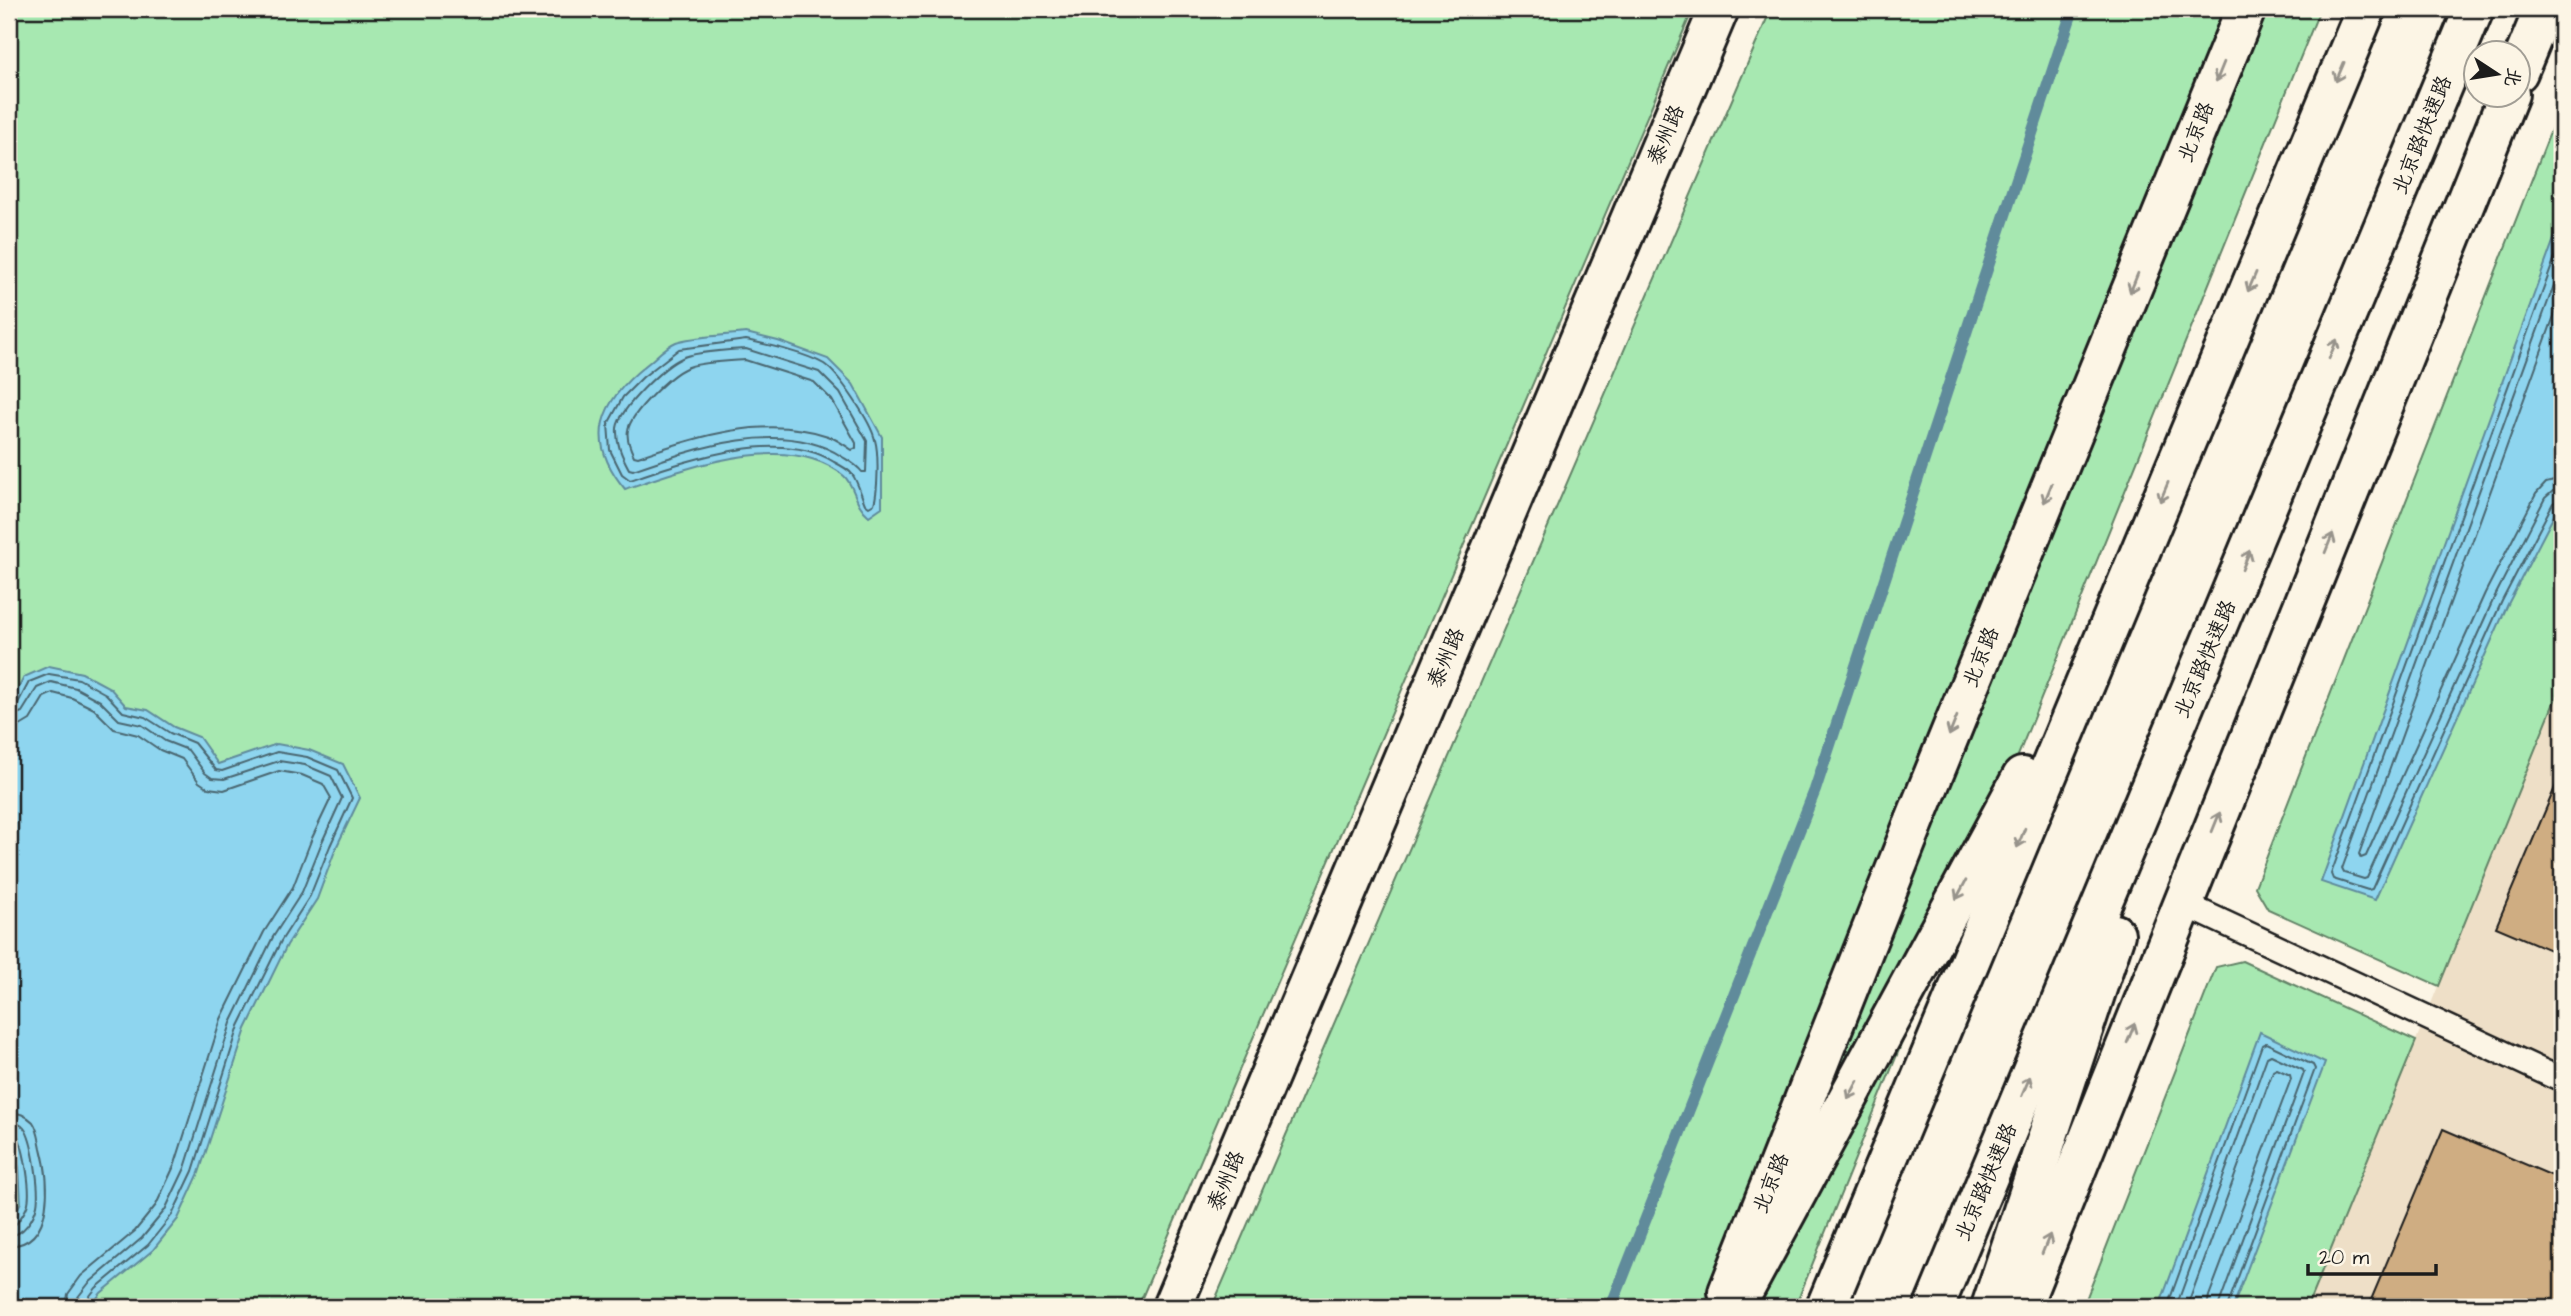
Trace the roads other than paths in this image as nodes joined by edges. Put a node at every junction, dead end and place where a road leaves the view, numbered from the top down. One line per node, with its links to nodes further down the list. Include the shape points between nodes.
1 (1719, 9): 12 (main road, 泰州路)
2 (2246, 9): 13 (main road, 北京路, one-way to 13)
3 (2366, 9): 8 (main road, one-way to 8)
4 (2474, 9): 9 (main road, 北京路快速路, one-way to 4)
5 (2544, 9): 6 (main road)
6 (2532, 38)
7 (2503, 108): 10 (main road, one-way to 7)
8 (2122, 593): 14 (main road, one-way to 14); 15 (main road, one-way to 15)
9 (2196, 681): 16 (main road, 北京路快速路, one-way to 9); 17 (main road)
10 (2183, 904): 11 (lane); 18 (main road, one-way to 10)
11 (2557, 1078)
12 (1172, 1307)
13 (1722, 1307)
14 (1735, 1307)
15 (1826, 1307)
16 (1934, 1307)
17 (1991, 1307)
18 (2021, 1307)

